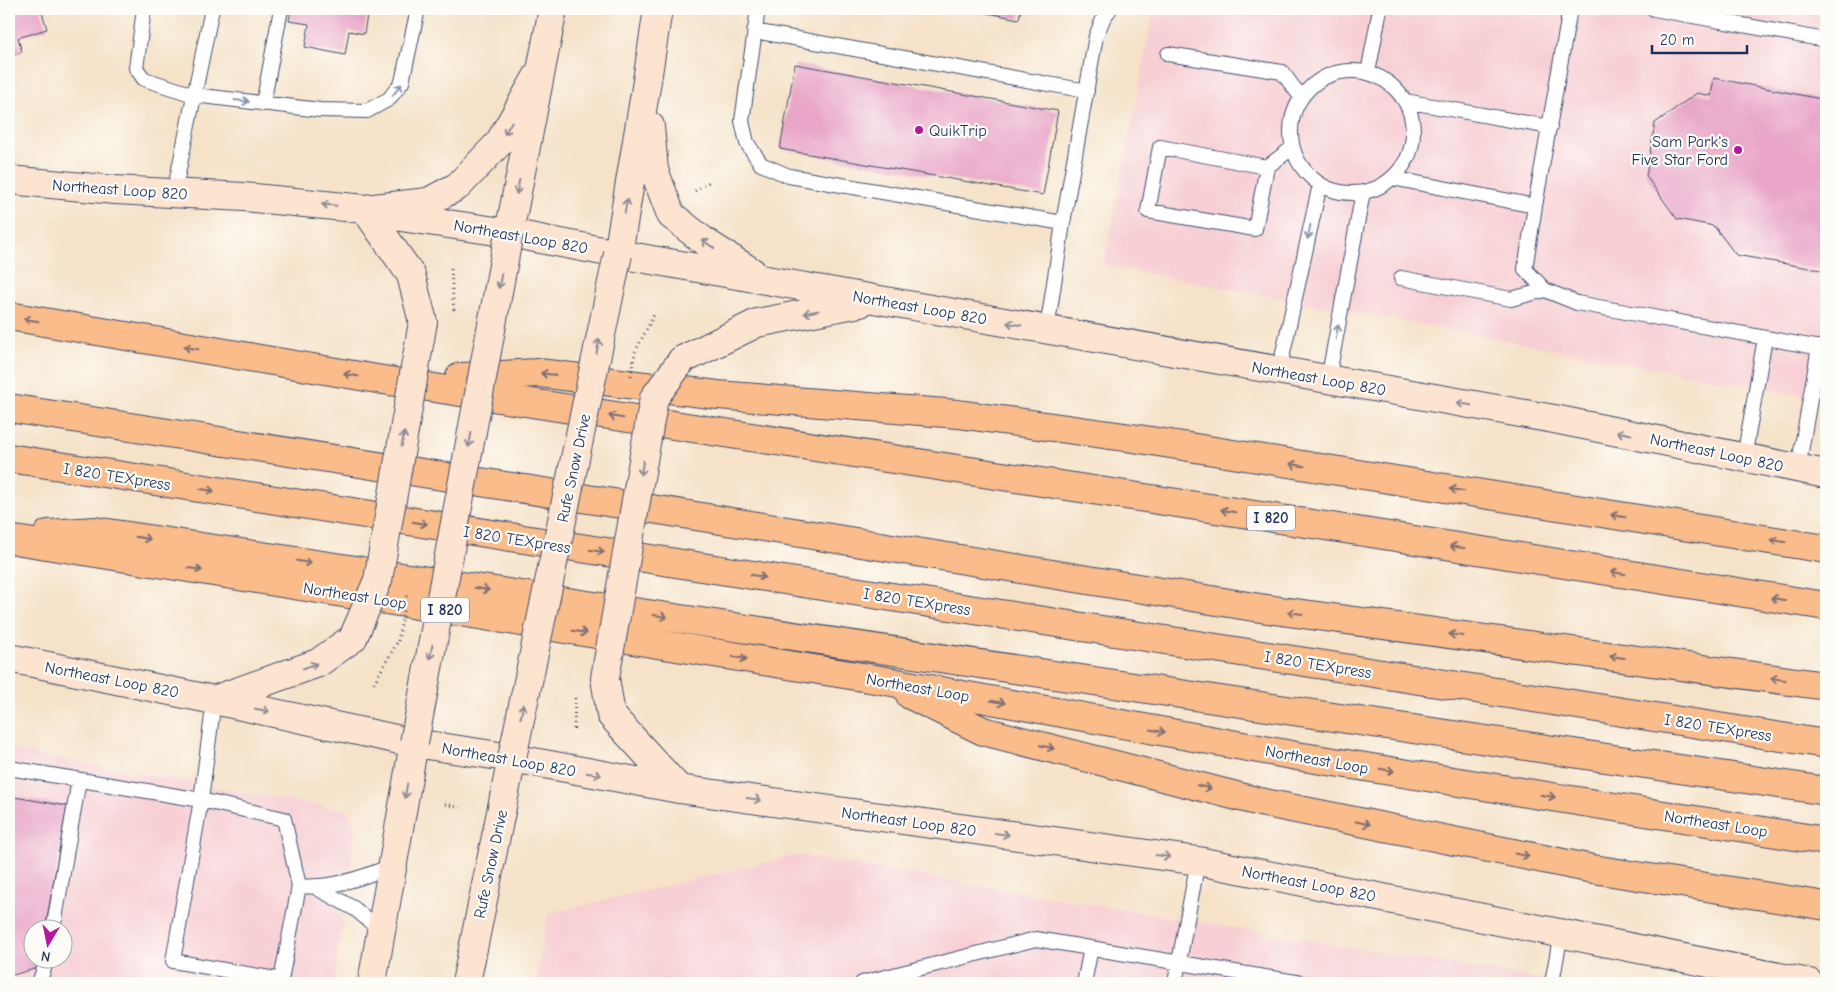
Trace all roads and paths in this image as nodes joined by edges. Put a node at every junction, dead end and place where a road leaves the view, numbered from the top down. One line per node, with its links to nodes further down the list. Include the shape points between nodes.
1 (144, 9): 19 (lane, via 136,68 144,79)
2 (212, 9): 19 (lane)
3 (281, 9): 22 (lane)
4 (418, 9): 22 (lane, one-way to 4, via 367,111 389,99 402,82)
5 (553, 9): 15 (main road)
6 (658, 9): 17 (main road, Rufe Snow Drive)
7 (758, 9): 12 (lane)
8 (1110, 9): 18 (lane, via 1096,36)
9 (1380, 9): 16 (lane)
10 (1570, 9): 23 (lane)
11 (1654, 9): 13 (lane)
12 (754, 31): 18 (lane); 35 (lane, via 742,121 746,143 760,164 789,176)
13 (1826, 40)
14 (1168, 54): 20 (lane, via 1282,72)
15 (541, 70): 34 (main road, one-way to 34, via 499,142 458,186 428,202); 36 (main road, one-way to 36)
16 (1368, 73): 20 (lane, via 1349,71 1331,74 1314,83); 21 (lane, via 1383,79)
17 (646, 87): 37 (main road, Rufe Snow Drive, one-way to 17); 40 (main road, one-way to 17, via 705,242 671,215 654,170)
18 (1087, 91): 35 (lane)
19 (194, 95): 22 (lane, one-way to 22); 32 (lane)
20 (1302, 97): 24 (lane, via 1293,113 1290,130)
21 (1405, 102): 23 (lane); 26 (lane, via 1412,121 1412,142 1405,162)
22 (263, 104)
23 (1550, 128): 33 (lane)
24 (1292, 148): 25 (lane); 29 (lane, via 1308,175)
25 (1267, 166): 25 (lane, via 1160,147 1148,211 1255,229)
26 (1392, 178): 31 (lane); 33 (lane)
27 (9, 180): 32 (main road, Northeast Loop 820)
28 (709, 182): 30 (path)
29 (1320, 184): 31 (lane, via 1348,193); 50 (lane, one-way to 50)
30 (694, 192)
31 (1363, 192): 52 (lane, one-way to 31)
32 (174, 193): 34 (main road, Northeast Loop 820, one-way to 32)
33 (1535, 206): 41 (lane, via 1525,269)
34 (365, 209): 36 (main road, Northeast Loop 820); 67 (main road, one-way to 34, bridge, via 318,663 353,638 378,580 423,322 411,274)
35 (1063, 223): 46 (lane)
36 (510, 233): 37 (main road, Northeast Loop 820); 69 (main road, one-way to 69, bridge)
37 (618, 254): 40 (main road, Northeast Loop 820); 71 (main road, Rufe Snow Drive, one-way to 37, bridge)
38 (451, 269): 45 (path)
39 (1401, 278): 41 (lane, via 1511,299)
40 (764, 280): 42 (main road, Northeast Loop 820)
41 (1544, 290): 47 (lane, via 1577,304)
42 (876, 299): 46 (main road, Northeast Loop 820, one-way to 42); 74 (main road, one-way to 74, bridge, via 757,323 682,360 654,398 605,678 611,715)
43 (655, 313): 49 (path)
44 (9, 316): 51 (highway, I 820, one-way to 44)
45 (454, 316)
46 (1047, 330): 50 (main road, Northeast Loop 820)
47 (1765, 338): 48 (lane); 55 (lane)
48 (1822, 348): 56 (lane)
49 (635, 352)
50 (1278, 371): 52 (main road, Northeast Loop 820)
51 (383, 380): 59 (highway, one-way to 51, via 1149,441 958,414 718,395 539,373); 60 (highway, I 820, one-way to 51)
52 (1328, 380): 55 (main road, Northeast Loop 820, one-way to 52, via 1554,419)
53 (9, 408): 65 (highway, one-way to 53, via 1260,608)
54 (9, 458): 70 (highway, I 820 TEXpress, one-way to 70)
55 (1744, 458): 56 (main road, Northeast Loop 820)
56 (1798, 469): 57 (main road, Northeast Loop 820)
57 (1826, 474)
58 (9, 538): 63 (highway, Northeast Loop / I 820, one-way to 63); 75 (highway, one-way to 75, via 95,531)
59 (1826, 549)
60 (1826, 606)
61 (398, 641): 64 (path)
62 (9, 658): 67 (main road, Northeast Loop 820)
63 (881, 680): 79 (highway, Northeast Loop / I 820, one-way to 79, via 1298,756); 84 (highway, one-way to 84, via 983,731 1260,802 1593,869)
64 (374, 683)
65 (1826, 686)
66 (576, 690): 68 (path)
67 (214, 700): 69 (main road, Northeast Loop 820, one-way to 69); 76 (lane)
68 (574, 730)
69 (414, 743): 71 (main road, Northeast Loop 820); 81 (main road, one-way to 81)
70 (1826, 744)
71 (512, 758): 74 (main road, Northeast Loop 820, one-way to 74); 93 (main road, Rufe Snow Drive)
72 (9, 768): 73 (lane)
73 (79, 780): 76 (lane); 85 (lane)
74 (679, 789): 80 (main road, Northeast Loop 820, one-way to 80)
75 (1826, 791)
76 (201, 800): 82 (lane, via 284,819); 82 (lane, via 173,961 281,980)
77 (446, 804): 78 (path)
78 (460, 807)
79 (1826, 841)
80 (1198, 860): 87 (main road, Northeast Loop 820); 89 (lane)
81 (391, 866): 83 (lane, via 355,880); 86 (main road)
82 (299, 886): 83 (lane)
83 (315, 887): 86 (lane, via 355,910)
84 (1826, 906)
85 (54, 920)
86 (381, 931): 92 (main road)
87 (1561, 933): 98 (lane); 99 (main road, Northeast Loop 820)
88 (1091, 948): 89 (lane); 94 (lane, via 1036,939); 95 (lane)
89 (1179, 962): 96 (lane); 97 (lane)
90 (45, 970): 91 (lane)
91 (39, 983)
92 (372, 983)
93 (466, 983)
94 (862, 983)
95 (1084, 983)
96 (1175, 983)
97 (1302, 983)
98 (1552, 983)
99 (1809, 983)

